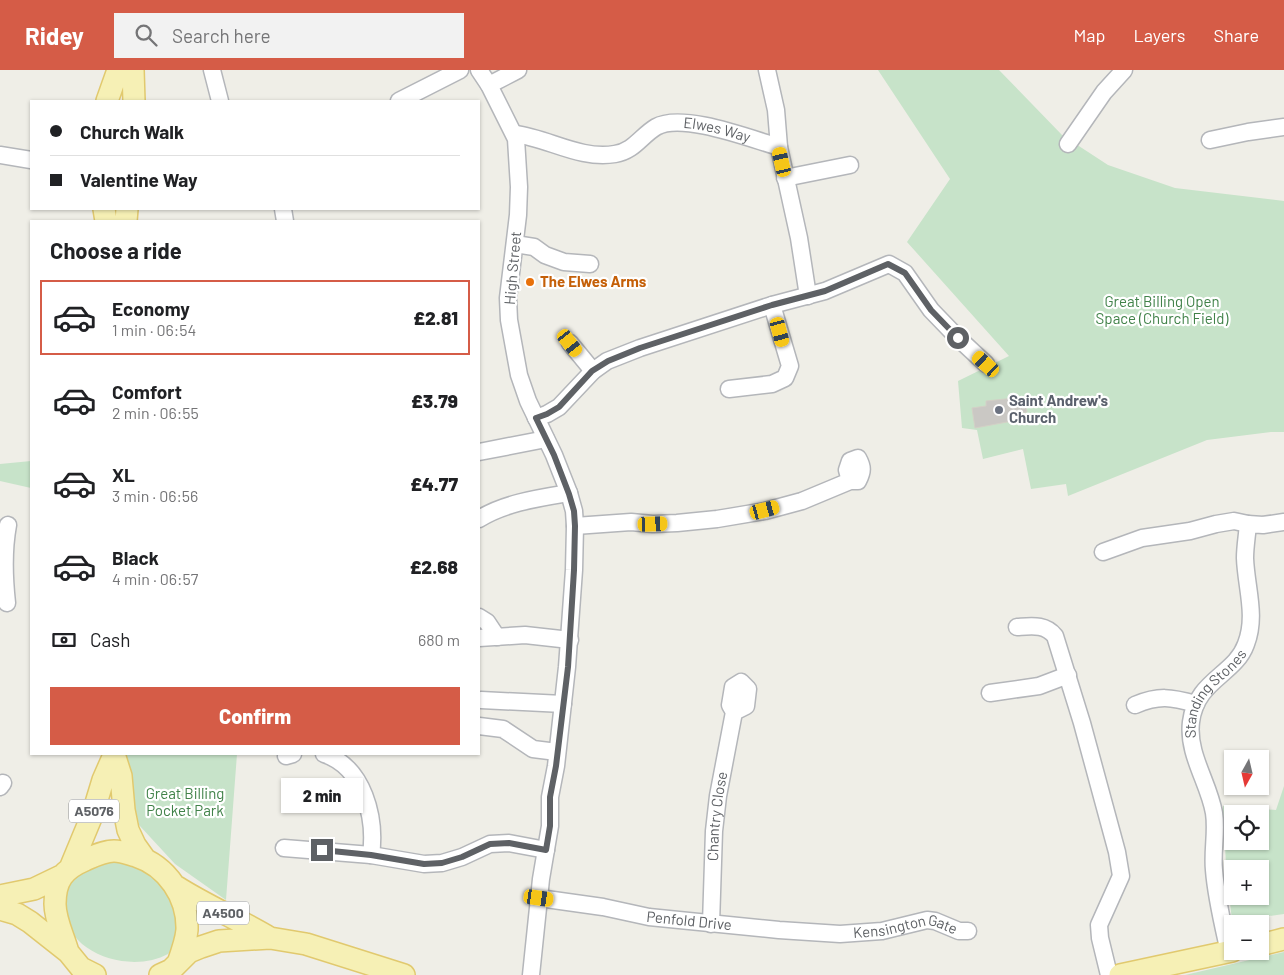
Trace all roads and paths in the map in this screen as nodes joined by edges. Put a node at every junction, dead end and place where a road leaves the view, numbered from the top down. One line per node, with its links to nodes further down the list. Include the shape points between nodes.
1 (118, 70): 10 (main road)
2 (133, 70): 11 (main road)
3 (212, 70): 12 (street)
4 (460, 70): 13 (street)
5 (479, 70): 9 (street, High Street)
6 (518, 70): 9 (street)
7 (767, 70): 18 (street, via 776,110)
8 (1124, 70): 17 (street, via 1104,92)
9 (489, 85): 15 (street, High Street)
10 (107, 100)
11 (134, 100)
12 (220, 100)
13 (401, 100)
14 (1284, 126): 16 (street)
15 (515, 134): 18 (street, Elwes Way, via 569,150 615,154 631,149 656,127 671,123 728,132); 23 (street, High Street, via 519,187)
16 (1210, 140)
17 (1068, 144)
18 (779, 147): 22 (street)
19 (0, 155): 20 (street)
20 (29, 158)
21 (850, 165): 22 (street)
22 (785, 178): 25 (street, via 800,238)
23 (515, 244): 24 (street, via 534,248 564,262); 31 (street, High Street, via 508,298 509,320 518,375)
24 (590, 264)
25 (808, 296): 26 (street); 28 (street, via 888,264 905,273 931,310)
26 (772, 305): 29 (street, via 640,348); 30 (street, via 790,366 785,378 772,384)
27 (570, 343): 29 (street)
28 (986, 364)
29 (592, 371): 31 (street, via 559,407)
30 (729, 389)
31 (536, 418): 32 (street, High Street)
32 (546, 439): 33 (street); 35 (street, High Street)
33 (480, 452)
34 (850, 481): 40 (street, via 802,501 717,519)
35 (569, 494): 36 (street, via 512,505); 40 (street, High Street)
36 (480, 518)
37 (1284, 522): 38 (street)
38 (1248, 524): 41 (street, via 1216,524 1142,538); 53 (street, Standing Stones, via 1245,560 1251,607 1249,636 1240,656 1208,685)
39 (8, 525): 42 (street)
40 (575, 526): 48 (street, High Street)
41 (1103, 552)
42 (2, 576): 43 (street)
43 (8, 603)
44 (480, 618): 46 (street)
45 (1017, 627): 49 (street, via 1049,629 1055,636)
46 (497, 637): 47 (street); 48 (street, via 525,635)
47 (480, 638)
48 (570, 640): 52 (street, High Street)
49 (1068, 675): 50 (street, via 1038,686); 82 (street, via 1121,876 1100,925)
50 (990, 693)
51 (481, 700): 52 (street)
52 (563, 704): 57 (street, High Street)
53 (1196, 704): 54 (street, via 1151,698); 70 (street, Standing Stones, via 1191,720 1192,743 1214,814 1214,871)
54 (1135, 705)
55 (734, 712): 71 (street, Chantry Close, via 714,831)
56 (480, 726): 57 (street, via 503,729 533,749)
57 (557, 752): 62 (street, High Street)
58 (114, 755): 64 (main road, A5076, via 121,776 128,830)
59 (114, 755): 65 (main road, A5076, via 94,813)
60 (328, 755): 63 (street, via 349,770 359,783 372,822)
61 (284, 848): 63 (street)
62 (546, 850): 63 (street, via 509,843 490,844 462,857 424,864); 68 (street, High Street)
63 (371, 855)
64 (146, 859): 65 (main road, via 116,851 94,856); 66 (main road, via 161,869)
65 (66, 871): 67 (main road, via 34,889); 78 (main road, via 55,905 58,922)
66 (177, 888): 74 (main road, A4500); 79 (main road, via 187,928 185,943)
67 (0, 896)
68 (539, 898): 71 (street, Penfold Drive); 81 (street, High Street)
69 (0, 909): 78 (main road, via 30,922)
70 (1224, 922)
71 (711, 924): 73 (street, Penfold Drive)
72 (968, 931): 73 (street, Kensington Gate, via 927,920 882,931)
73 (840, 934)
74 (270, 938): 79 (main road, A4500, via 219,941 189,952); 80 (main road, A4500, via 306,944)
75 (1284, 939): 76 (main road)
76 (1269, 943)
77 (1224, 953): 83 (main road)
78 (82, 967)
79 (166, 972)
80 (404, 975)
81 (531, 975)
82 (1109, 975)
83 (1120, 975)

